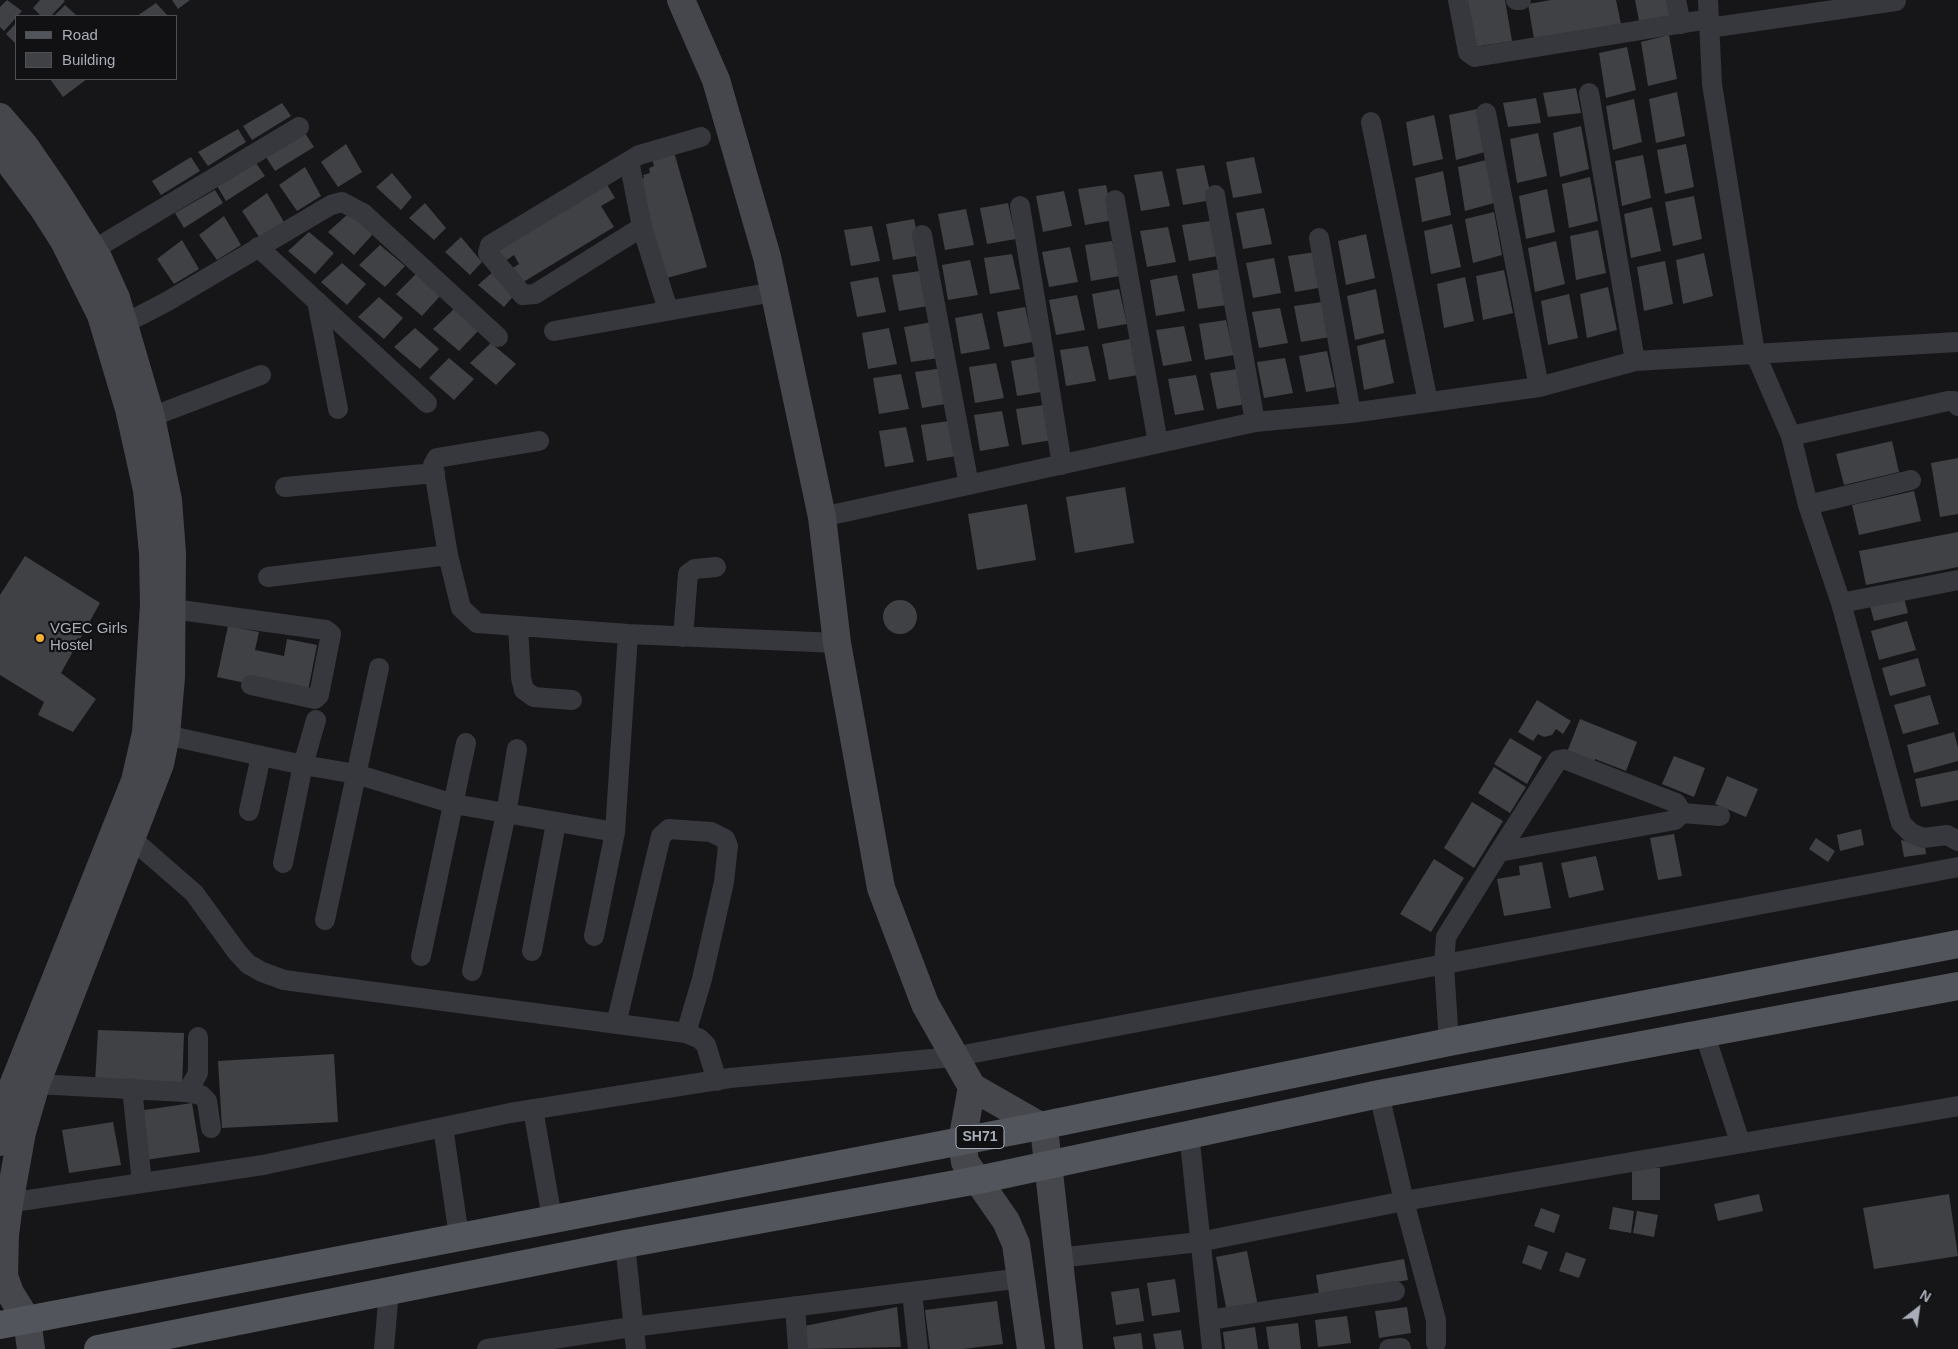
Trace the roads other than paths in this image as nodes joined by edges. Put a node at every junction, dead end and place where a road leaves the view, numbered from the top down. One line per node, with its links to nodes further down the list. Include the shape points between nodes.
1 (681, 0): 25 (main road, via 716,80)
2 (1458, 0): 8 (street, via 1468,52 1475,57)
3 (1516, 0): 4 (street)
4 (1522, 0)
5 (1676, 0): 8 (street)
6 (1896, 2): 7 (street)
7 (1709, 16): 8 (street); 32 (street, via 1712,84)
8 (1680, 24)
9 (1589, 93): 33 (street)
10 (1486, 113): 35 (street)
11 (0, 117): 24 (main road, via 40,166)
12 (1371, 122): 37 (street)
13 (299, 127): 24 (street)
14 (701, 137): 16 (street, via 639,155)
15 (0, 150): 24 (main road, via 44,208)
16 (629, 161): 20 (street); 20 (street, via 490,245 488,253 524,295 535,294)
17 (1216, 195): 42 (street)
18 (1115, 200): 45 (street)
19 (1020, 206): 46 (street)
20 (642, 227): 27 (street)
21 (922, 235): 49 (street)
22 (1318, 238): 40 (street)
23 (258, 248): 26 (street); 28 (street); 30 (street, via 342,202 363,213)
24 (90, 259): 28 (main road, via 116,298); 53 (main road, via 101,315 129,409)
25 (774, 292): 27 (street); 52 (main road)
26 (317, 301): 36 (street); 39 (street)
27 (668, 310): 29 (street)
28 (124, 324): 41 (main road)
29 (554, 331)
30 (498, 337)
31 (1958, 342): 32 (street)
32 (1755, 353): 33 (street); 43 (street)
33 (1635, 361): 35 (street)
34 (261, 376): 41 (street)
35 (1539, 387): 37 (street)
36 (427, 402)
37 (1428, 402): 40 (street)
38 (1958, 406): 43 (street, via 1954,401 1948,401)
39 (338, 409)
40 (1351, 413): 42 (street)
41 (151, 417): 53 (main road, via 168,500)
42 (1255, 422): 45 (street)
43 (1791, 436): 51 (street)
44 (539, 442): 47 (street, via 442,455 433,465)
45 (1158, 443): 46 (street)
46 (1062, 466): 49 (street)
47 (435, 473): 50 (street); 54 (street)
48 (1911, 480): 51 (street)
49 (969, 485): 52 (street)
50 (285, 487)
51 (1808, 505): 58 (street)
52 (822, 517): 63 (main road)
53 (163, 553): 59 (main road); 72 (main road, via 146,733)
54 (448, 555): 56 (street); 60 (street, via 461,608 467,616 477,623)
55 (716, 567): 62 (street, via 695,569 688,574)
56 (268, 577)
57 (1958, 580): 58 (street)
58 (1841, 603): 83 (street, via 1901,822 1911,833 1924,838 1947,835)
59 (173, 609): 65 (street, via 326,630 331,634 319,695 315,700); 68 (main road)
60 (518, 627): 61 (street); 66 (street, via 524,690 534,696)
61 (628, 634): 62 (street); 81 (street)
62 (683, 637): 63 (street)
63 (837, 643): 100 (main road, via 881,888 925,1004)
64 (379, 668): 74 (street)
65 (251, 685)
66 (572, 700)
67 (316, 720): 73 (street)
68 (166, 735): 71 (street); 72 (main road)
69 (466, 742): 75 (street)
70 (517, 749): 78 (street)
71 (260, 756): 73 (street); 76 (street)
72 (150, 762): 82 (main road); 114 (main road, via 135,781 12,1088)
73 (302, 765): 74 (street); 85 (street)
74 (356, 774): 75 (street); 87 (street)
75 (454, 804): 78 (street); 91 (street)
76 (249, 811)
77 (1682, 813): 79 (street); 84 (street, via 1675,820); 84 (street, via 1676,803 1561,759)
78 (506, 814): 80 (street); 93 (street)
79 (1720, 816)
80 (556, 823): 81 (street); 90 (street)
81 (616, 832): 88 (street)
82 (132, 839): 95 (street, via 194,894 237,952 262,972 292,981); 102 (main road)
83 (1958, 842)
84 (1499, 852): 92 (street, via 1449,932)
85 (282, 863)
86 (1958, 867): 92 (street)
87 (326, 920)
88 (594, 936)
89 (1958, 944): 99 (main road, SH71)
90 (532, 951)
91 (421, 956)
92 (1444, 966): 99 (street); 100 (street)
93 (472, 971)
94 (1958, 986): 97 (main road)
95 (616, 1024): 96 (street); 96 (street, via 661,836 669,830 711,832 724,839 728,846 725,873 702,979)
96 (686, 1033): 101 (street, via 706,1045)
97 (1705, 1035): 106 (main road); 115 (street)
98 (198, 1037): 105 (street, via 198,1073)
99 (1449, 1042): 109 (main road, SH71)
100 (954, 1056): 101 (street); 103 (main road)
101 (716, 1080): 108 (street)
102 (36, 1084): 104 (street); 120 (main road)
103 (972, 1087): 109 (main road); 113 (main road)
104 (132, 1088): 105 (street); 118 (street)
105 (185, 1092): 111 (street, via 206,1098)
106 (1379, 1094): 112 (main road); 119 (street)
107 (1958, 1106): 115 (street)
108 (533, 1109): 110 (street); 121 (street)
109 (1040, 1126): 113 (main road, SH71); 116 (main road)
110 (443, 1127): 118 (street, via 263,1165); 122 (street)
111 (211, 1128)
112 (1189, 1133): 116 (main road); 123 (street)
113 (962, 1141): 117 (main road, via 965,1162); 121 (main road, SH71)
114 (0, 1142)
115 (1740, 1142): 119 (street)
116 (1049, 1165): 117 (main road); 125 (main road)
117 (978, 1180): 124 (main road); 126 (main road, via 1006,1221 1016,1244)
118 (142, 1183): 120 (street)
119 (1404, 1201): 123 (street); 135 (street, via 1436,1320)
120 (4, 1204): 131 (main road, via 4,1276)
121 (552, 1218): 122 (main road, SH71)
122 (459, 1236): 131 (main road, SH71)
123 (1199, 1242): 125 (street); 132 (street)
124 (625, 1244): 127 (main road); 134 (street)
125 (1058, 1258): 144 (main road)
126 (1022, 1278): 129 (street); 143 (main road)
127 (389, 1291): 137 (main road); 138 (street)
128 (1396, 1291): 132 (street)
129 (912, 1292): 130 (street); 142 (street)
130 (795, 1306): 134 (street); 141 (street)
131 (28, 1320): 133 (main road, SH71); 136 (main road)
132 (1208, 1320): 145 (street)
133 (0, 1325)
134 (632, 1327): 139 (street); 140 (street)
135 (1436, 1343)
136 (31, 1349)
137 (98, 1349)
138 (384, 1349)
139 (487, 1349)
140 (636, 1349)
141 (798, 1349)
142 (918, 1349)
143 (1031, 1349)
144 (1069, 1349)
145 (1212, 1349)

